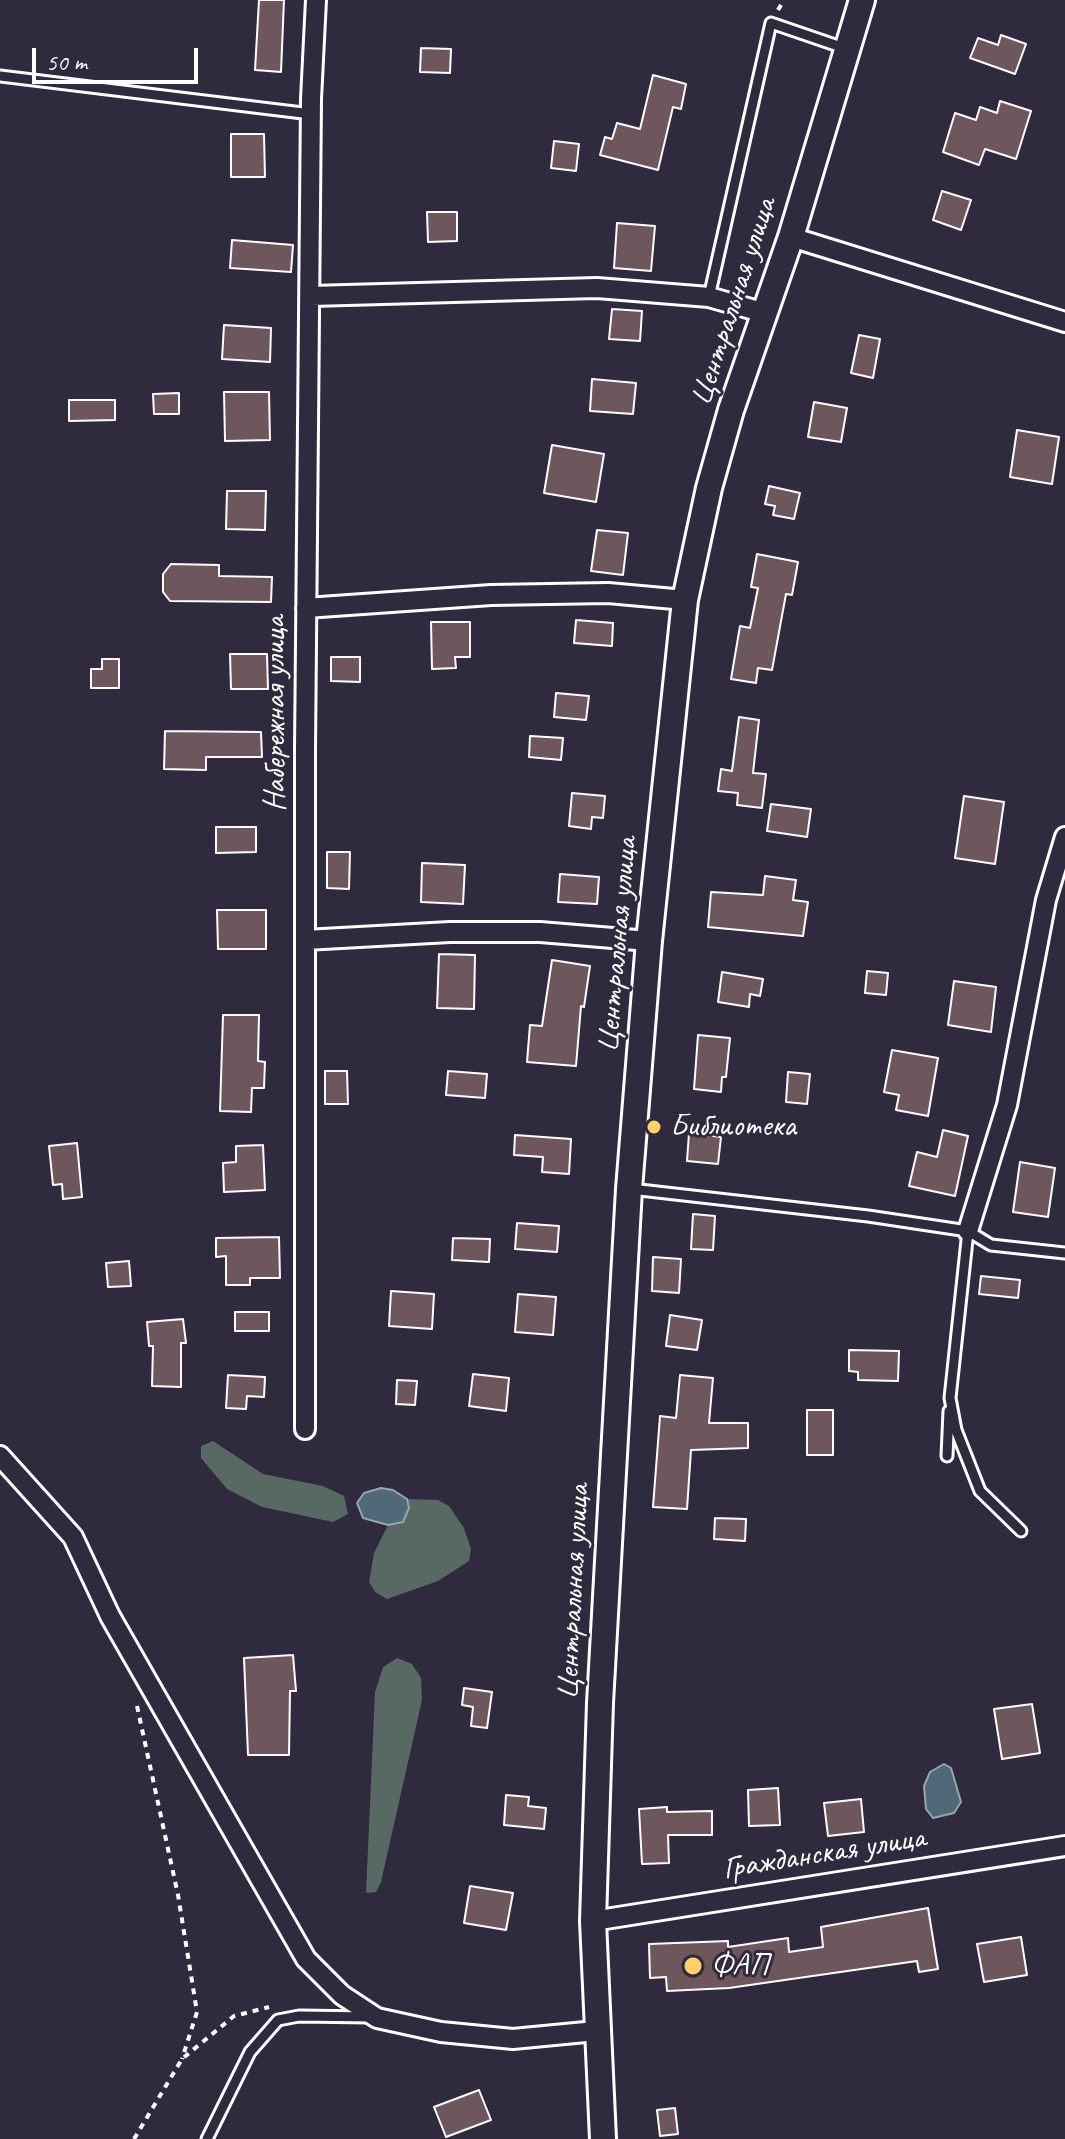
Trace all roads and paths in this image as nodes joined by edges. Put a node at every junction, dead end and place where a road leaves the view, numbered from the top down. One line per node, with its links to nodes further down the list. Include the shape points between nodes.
1 (316, 0): 5 (street, Набережная улица)
2 (862, 0): 3 (main road, Центральная улица)
3 (847, 49): 6 (main road, Центральная улица); 8 (lane, via 771,23)
4 (0, 76): 5 (lane)
5 (311, 114): 7 (street, Набережная улица)
6 (791, 237): 9 (main road, Центральная улица); 10 (street)
7 (311, 296): 8 (street, via 597,288); 12 (street, Набережная улица)
8 (709, 297): 9 (street)
9 (765, 313): 11 (main road, Центральная улица, via 713,475)
10 (1065, 322)
11 (685, 600): 12 (street, via 608,593 505,595); 15 (main road, Центральная улица)
12 (306, 608): 14 (street, Набережная улица)
13 (1065, 837): 17 (street, via 1046,900 1007,1105)
14 (305, 940): 15 (street, via 540,932); 20 (street, Набережная улица)
15 (649, 941): 16 (main road, Центральная улица)
16 (629, 1189): 17 (lane); 26 (main road, Центральная улица)
17 (968, 1231): 18 (lane, via 991,1245); 19 (lane)
18 (1065, 1253)
19 (950, 1398): 22 (lane); 23 (lane, via 956,1430 980,1491)
20 (305, 1429)
21 (0, 1456): 28 (street, via 73,1537 110,1616 306,1959 342,1995)
22 (947, 1456)
23 (1021, 1531)
24 (135, 1698): 30 (path, via 178,1895 197,2012)
25 (1065, 1846): 26 (street, Гражданская улица)
26 (593, 1921): 29 (main road, Центральная улица)
27 (299, 2016): 28 (lane); 30 (path, via 266,2006 253,2008 234,2016); 32 (lane, via 278,2020 262,2035)
28 (377, 2018): 29 (street, via 441,2032 513,2039)
29 (596, 2031): 33 (main road, Центральная улица)
30 (182, 2059): 31 (path)
31 (134, 2139)
32 (207, 2139)
33 (603, 2139)

